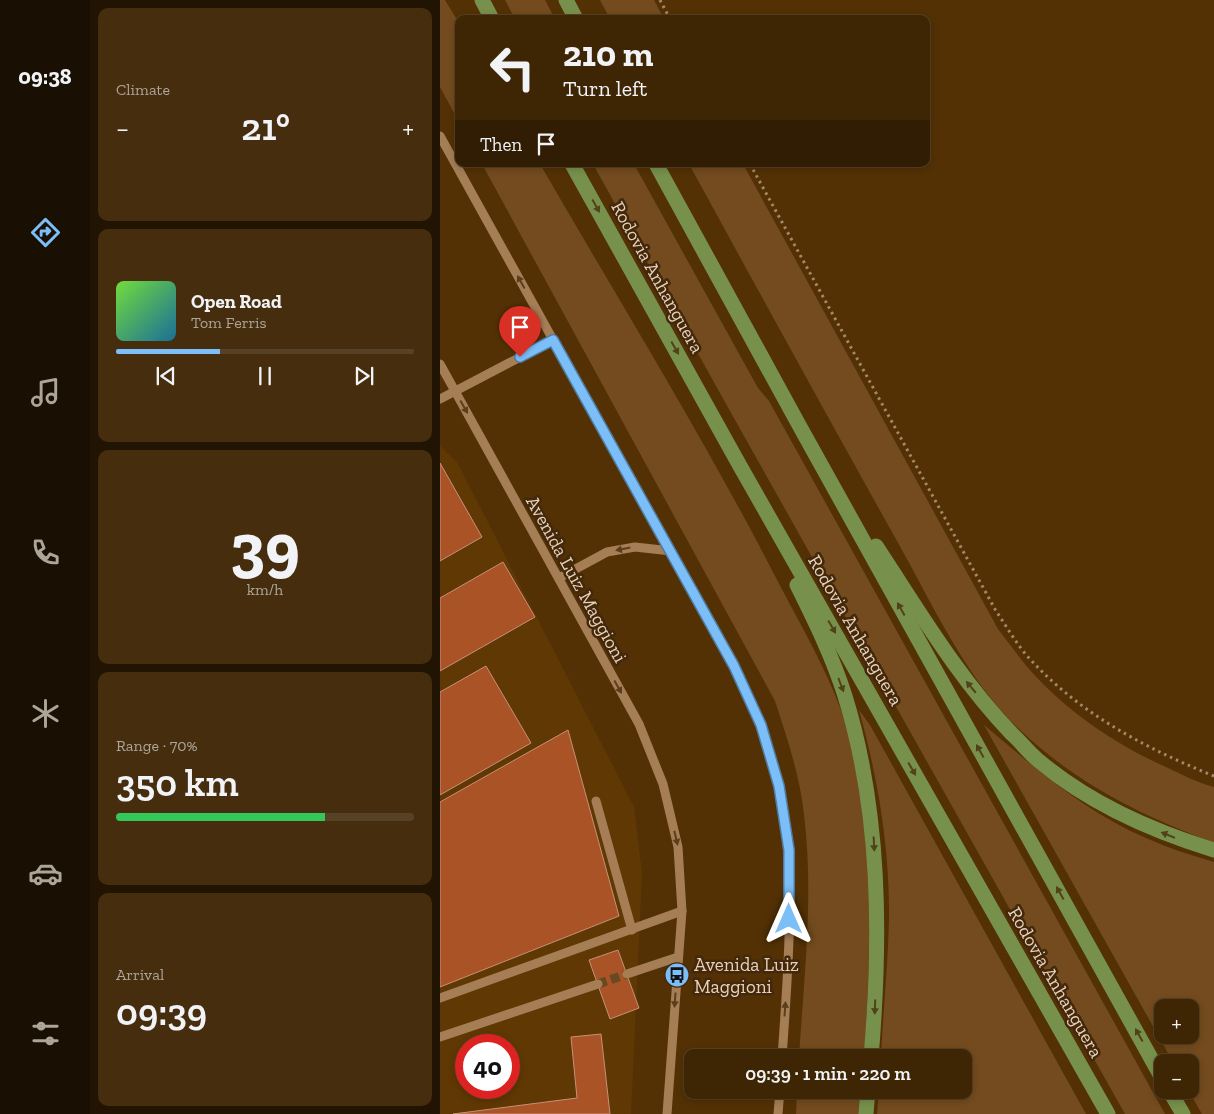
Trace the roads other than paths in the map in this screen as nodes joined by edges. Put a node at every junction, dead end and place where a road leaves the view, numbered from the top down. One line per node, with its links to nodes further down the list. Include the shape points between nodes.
1 (482, 0): 3 (highway)
2 (566, 0): 4 (highway)
3 (490, 15)
4 (574, 15)
5 (440, 136): 6 (street, one-way to 5)
6 (455, 163)
7 (457, 167): 10 (street, one-way to 7)
8 (574, 167): 15 (highway, Rodovia Anhanguera, one-way to 15)
9 (658, 167): 14 (highway)
10 (553, 340): 12 (street); 16 (street)
11 (440, 364): 12 (street, Avenida Luiz Maggioni)
12 (454, 390): 13 (street); 17 (street, Avenida Luiz Maggioni, one-way to 17)
13 (440, 399)
14 (798, 425): 19 (highway, one-way to 14, via 1141,824 1089,796 1032,754 964,678); 29 (highway, one-way to 14)
15 (740, 466): 28 (highway, one-way to 28, via 823,639 845,696 859,753 873,835 876,887); 36 (highway, Rodovia Anhanguera, one-way to 36)
16 (671, 551): 17 (street, one-way to 17, via 636,547 607,552); 27 (street, one-way to 16, via 790,936 789,850 779,786 761,725 734,666)
17 (559, 578): 20 (street, Avenida Luiz Maggioni, one-way to 20, via 639,724 663,784 678,847)
18 (596, 801): 21 (street)
19 (1214, 850)
20 (682, 911): 21 (street); 22 (street, Avenida Luiz Maggioni)
21 (632, 930): 25 (street)
22 (678, 957): 23 (street); 33 (street, Avenida Luiz Maggioni, one-way to 33)
23 (627, 974)
24 (598, 984): 26 (street)
25 (440, 998)
26 (440, 1037)
27 (783, 1049)
28 (872, 1049)
29 (1154, 1064)
30 (779, 1099): 34 (street)
31 (867, 1099): 35 (highway)
32 (1174, 1099): 37 (highway)
33 (667, 1114)
34 (778, 1114)
35 (866, 1114)
36 (1108, 1114)
37 (1183, 1114)

